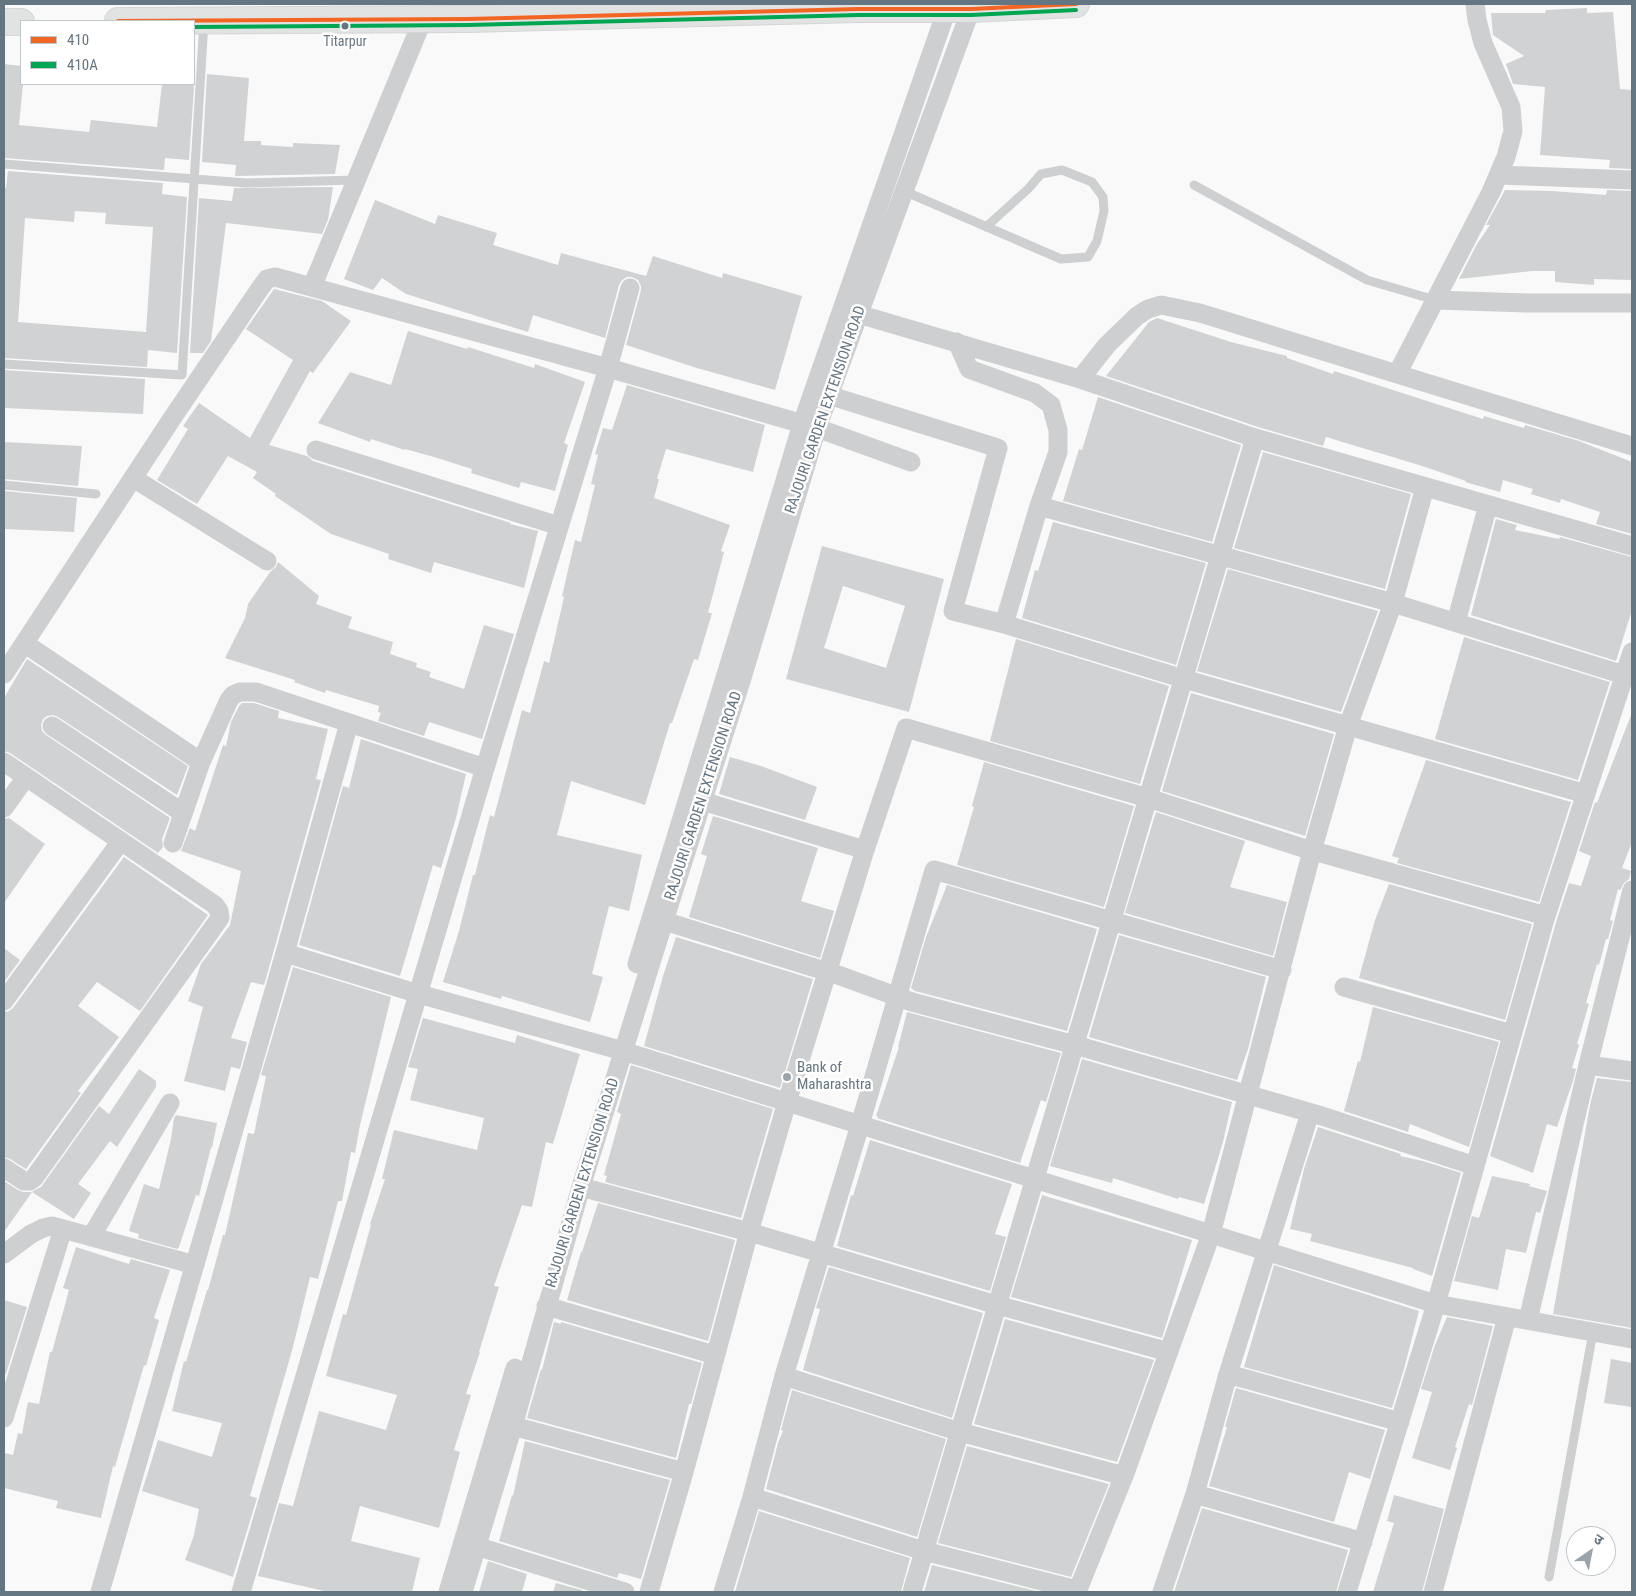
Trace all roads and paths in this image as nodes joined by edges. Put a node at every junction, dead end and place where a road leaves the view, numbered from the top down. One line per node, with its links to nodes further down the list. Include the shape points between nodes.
1 (1076, 4): 3 (main road)
2 (1475, 4): 10 (street, via 1483,44 1511,107 1513,119 1513,131)
3 (959, 8): 4 (main road); 15 (street, RAJOURI GARDEN EXTENSION ROAD); 28 (street, RAJOURI GARDEN EXTENSION ROAD)
4 (423, 19): 6 (main road); 12 (street)
5 (195, 20): 6 (main road)
6 (204, 20): 11 (lane)
7 (4, 22): 8 (main road)
8 (20, 22)
9 (4, 164): 11 (lane)
10 (1499, 175): 13 (street); 19 (street)
11 (194, 179): 12 (lane, via 246,183); 23 (lane, via 182,375)
12 (356, 180): 17 (street)
13 (1632, 180)
14 (1194, 185): 19 (lane, via 1367,280)
15 (904, 191): 16 (lane); 21 (street, RAJOURI GARDEN EXTENSION ROAD)
16 (986, 227): 16 (lane, via 1061,259 1088,257 1103,218 1102,197 1092,182 1062,170 1041,174)
17 (312, 287): 24 (street); 33 (street, via 275,277 267,280)
18 (630, 288): 24 (street)
19 (1436, 300): 20 (street); 25 (street)
20 (1632, 303)
21 (858, 314): 22 (street); 27 (street, RAJOURI GARDEN EXTENSION ROAD)
22 (957, 342): 26 (street); 38 (street, via 969,369 1035,393 1050,405 1058,430 1058,452)
23 (4, 364)
24 (608, 368): 28 (street); 39 (street)
25 (1397, 374): 26 (street, via 1161,304 1137,316); 30 (street)
26 (1080, 379): 29 (street)
27 (828, 395): 28 (street, RAJOURI GARDEN EXTENSION ROAD); 45 (street, via 998,448 954,611)
28 (809, 426): 32 (street); 60 (street, RAJOURI GARDEN EXTENSION ROAD, via 742,678); 80 (street, RAJOURI GARDEN EXTENSION ROAD, via 746,613)
29 (1256, 438): 35 (street); 41 (street)
30 (1632, 446)
31 (316, 450): 39 (street)
32 (911, 462)
33 (132, 478): 42 (street); 46 (street)
34 (4, 485): 36 (lane)
35 (1425, 487): 37 (street); 43 (street)
36 (96, 494)
37 (1488, 505): 40 (street); 44 (street)
38 (1039, 506): 41 (street); 45 (street)
39 (559, 526): 56 (street)
40 (1632, 546)
41 (1220, 556): 43 (street); 50 (street)
42 (267, 561)
43 (1393, 603): 44 (street); 53 (street)
44 (1456, 622): 49 (street)
45 (1004, 624): 50 (street)
46 (24, 643): 48 (street); 55 (street)
47 (1632, 652): 49 (street)
48 (4, 674)
49 (1624, 675): 58 (street)
50 (1184, 679): 53 (street); 59 (street)
51 (349, 723): 55 (street, via 256,692 240,692 229,700); 56 (street); 71 (street)
52 (52, 726): 62 (street)
53 (1348, 726): 58 (street); 66 (street)
54 (4, 762): 57 (street)
55 (201, 762): 62 (street)
56 (485, 768): 75 (street)
57 (26, 777): 61 (street); 63 (street)
58 (1586, 794): 68 (street)
59 (1148, 798): 65 (street, via 906,728); 66 (street); 70 (street)
60 (702, 801): 65 (street); 69 (street, RAJOURI GARDEN EXTENSION ROAD)
61 (4, 808)
62 (182, 813): 64 (street)
63 (121, 842): 77 (street); 89 (street, via 216,905 220,918 34,1178 30,1182 24,1181)
64 (173, 843)
65 (865, 850): 73 (street)
66 (1312, 851): 68 (street); 72 (street)
67 (1632, 890): 81 (street)
68 (1546, 916): 78 (street)
69 (664, 921): 73 (street); 80 (street, RAJOURI GARDEN EXTENSION ROAD)
70 (1112, 921): 72 (street); 76 (street, via 934,870); 79 (street)
71 (285, 953): 75 (street); 99 (street)
72 (1282, 970): 83 (street)
73 (827, 971): 76 (street); 84 (street)
74 (1344, 987): 78 (street)
75 (419, 994): 80 (street); 125 (street)
76 (898, 997): 79 (street); 87 (street)
77 (4, 1001)
78 (1512, 1034): 88 (street)
79 (1075, 1045): 83 (street); 90 (street)
80 (616, 1049): 84 (street); 91 (street, RAJOURI GARDEN EXTENSION ROAD); 126 (street, RAJOURI GARDEN EXTENSION ROAD)
81 (1588, 1065): 82 (street); 104 (street)
82 (1632, 1071)
83 (1249, 1094): 86 (street); 94 (street)
84 (787, 1102): 87 (street); 93 (street)
85 (170, 1103): 95 (street)
86 (1310, 1113): 88 (street); 96 (street)
87 (860, 1125): 90 (street); 97 (street)
88 (1475, 1166): 100 (street)
89 (4, 1168)
90 (1035, 1179): 94 (street); 101 (street)
91 (581, 1187): 93 (street); 102 (street, RAJOURI GARDEN EXTENSION ROAD)
92 (63, 1230): 95 (street); 98 (street, via 52,1226 43,1228); 111 (street)
93 (749, 1232): 97 (street); 108 (street)
94 (1211, 1234): 96 (street); 107 (street)
95 (91, 1237): 99 (street)
96 (1266, 1251): 100 (street); 109 (street)
97 (820, 1253): 101 (street); 110 (street)
98 (4, 1254)
99 (195, 1265): 124 (street)
100 (1436, 1304): 103 (street); 112 (street)
101 (998, 1305): 107 (street); 114 (street)
102 (546, 1306): 108 (street); 113 (street, RAJOURI GARDEN EXTENSION ROAD)
103 (1507, 1317): 104 (street); 134 (street)
104 (1528, 1320): 105 (street)
105 (1593, 1332): 106 (street); 122 (lane)
106 (1632, 1339)
107 (1169, 1352): 116 (street)
108 (715, 1356): 115 (street)
109 (1228, 1374): 112 (street); 117 (street)
110 (784, 1376): 114 (street); 118 (street)
111 (4, 1418)
112 (1400, 1422): 119 (street)
113 (513, 1426): 115 (street); 120 (street, RAJOURI GARDEN EXTENSION ROAD)
114 (960, 1432): 116 (street); 121 (street)
115 (684, 1472): 129 (street)
116 (1124, 1476): 123 (street)
117 (1195, 1494): 119 (street); 132 (street)
118 (752, 1497): 121 (street); 130 (street)
119 (1363, 1542): 133 (street)
120 (476, 1546): 127 (street, RAJOURI GARDEN EXTENSION ROAD); 128 (street)
121 (924, 1551): 123 (street); 131 (street)
122 (1549, 1577)
123 (1077, 1591)
124 (100, 1592)
125 (241, 1592)
126 (448, 1592)
127 (463, 1592)
128 (625, 1592)
129 (649, 1592)
130 (723, 1592)
131 (912, 1592)
132 (1162, 1592)
133 (1347, 1592)
134 (1433, 1592)

